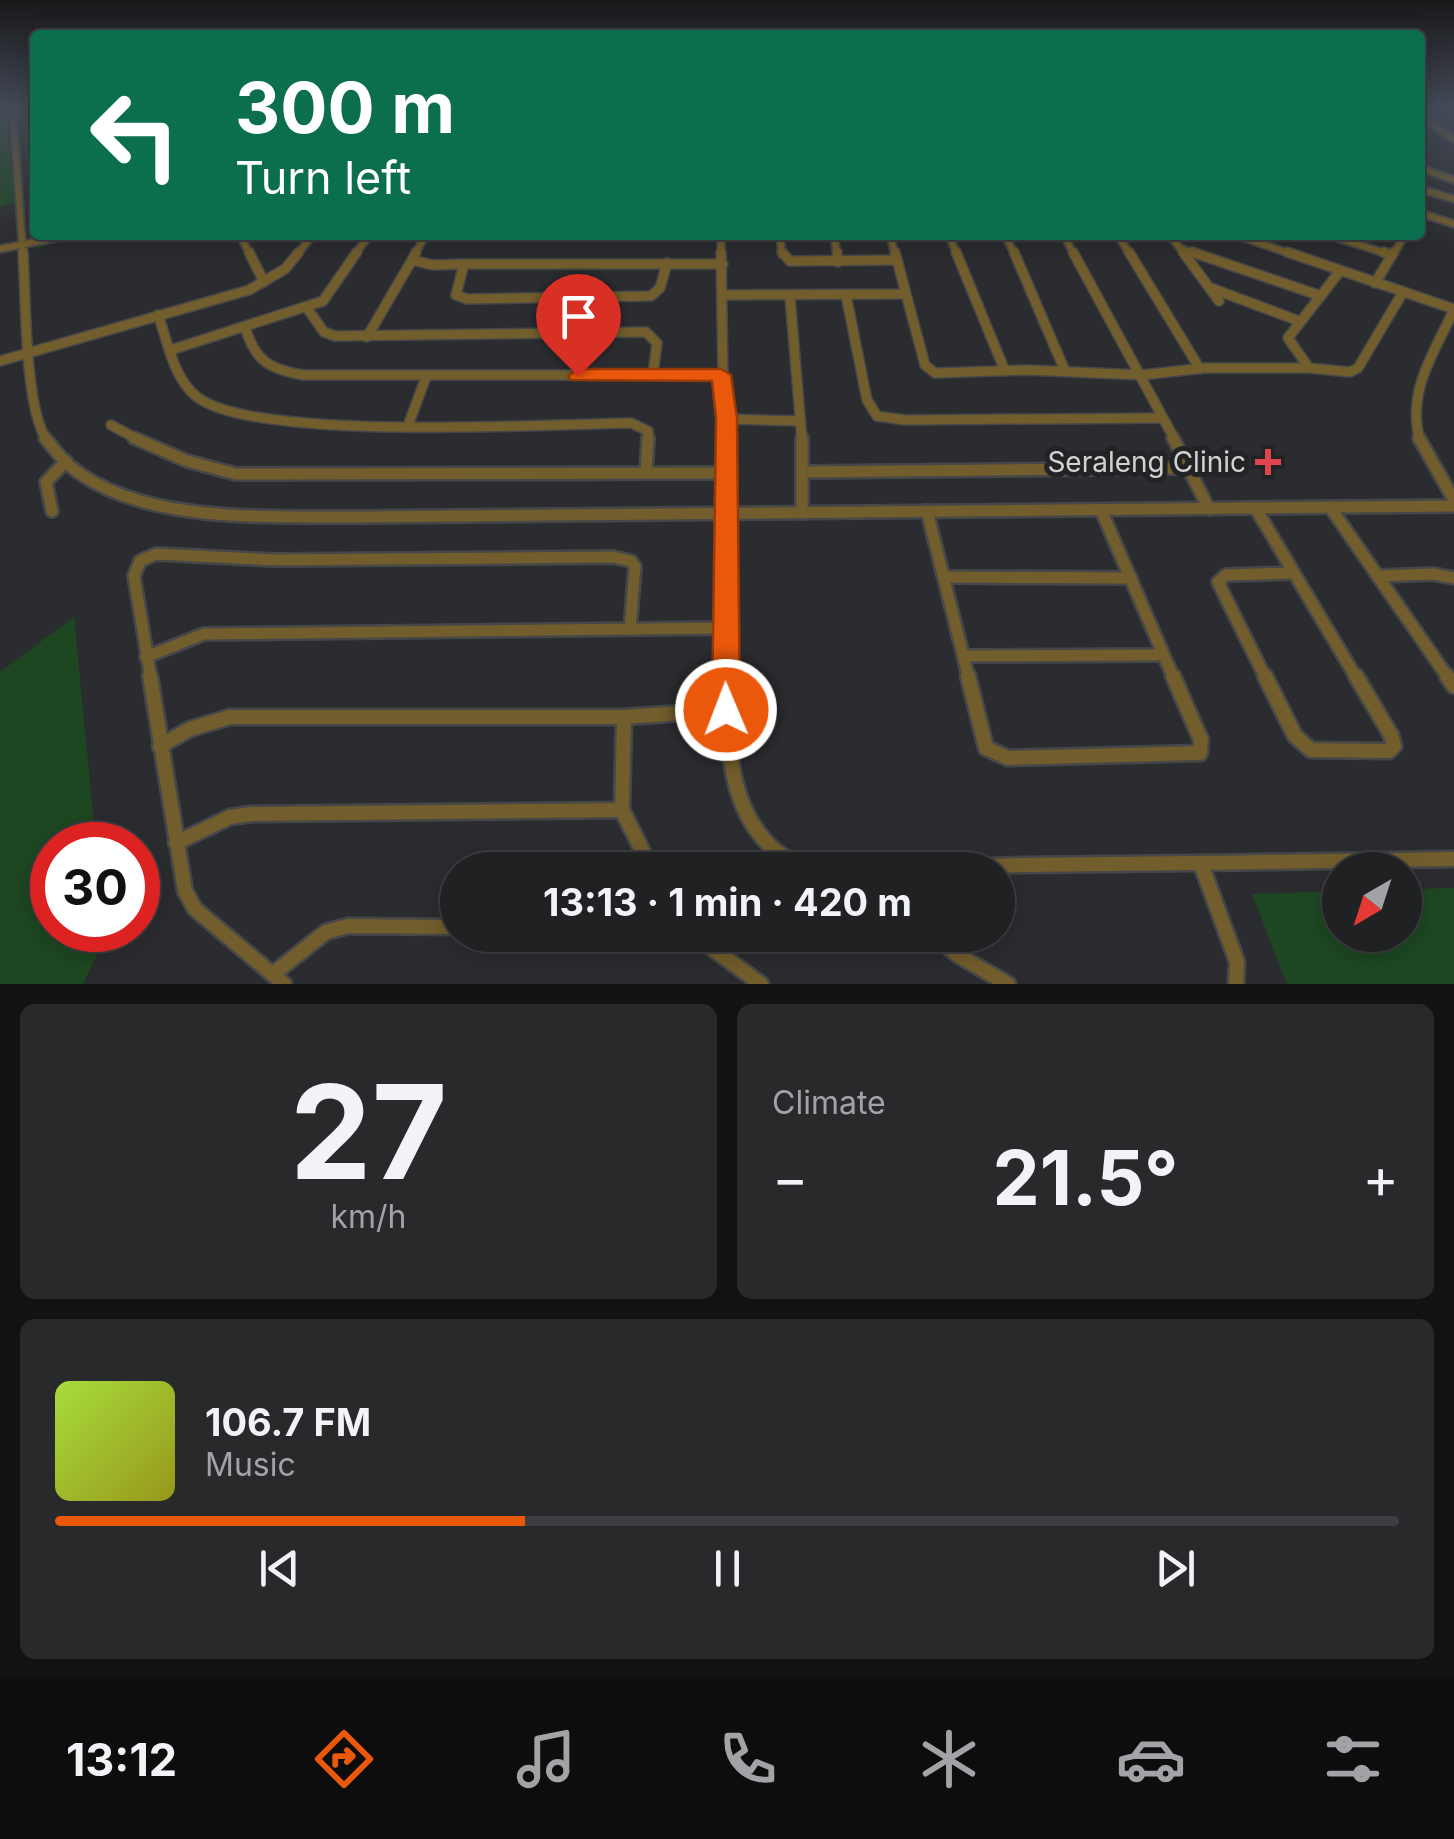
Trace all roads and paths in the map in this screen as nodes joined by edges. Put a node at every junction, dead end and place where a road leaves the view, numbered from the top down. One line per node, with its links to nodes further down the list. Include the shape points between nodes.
1 (18, 155): 25 (street)
2 (1425, 170): 3 (street)
3 (1454, 180)
4 (1425, 190): 5 (street)
5 (1454, 198)
6 (1425, 215): 7 (street)
7 (1454, 224)
8 (48, 240): 25 (street)
9 (243, 240): 36 (street)
10 (310, 240): 36 (street, via 294,262)
11 (365, 240): 46 (street, via 330,296)
12 (423, 240): 29 (street)
13 (721, 240): 34 (street)
14 (780, 240): 31 (street, via 786,260)
15 (835, 240): 31 (street)
16 (891, 240): 30 (street)
17 (951, 240): 57 (street)
18 (1007, 240): 58 (street)
19 (1067, 240): 61 (street)
20 (1121, 240): 56 (street)
21 (1174, 240): 27 (street)
22 (1252, 240): 35 (street)
23 (1343, 240): 28 (street)
24 (1401, 240): 28 (street)
25 (22, 246): 26 (street); 53 (street)
26 (0, 249)
27 (1182, 249): 38 (street); 43 (street)
28 (1392, 256): 37 (street)
29 (412, 260): 32 (street); 51 (street)
30 (897, 260): 31 (street); 41 (street)
31 (838, 262)
32 (464, 264): 33 (street); 33 (street, via 459,298 556,299 651,296)
33 (667, 264): 34 (street)
34 (723, 264): 42 (street)
35 (1340, 270): 37 (street); 43 (street)
36 (264, 282): 48 (street)
37 (1375, 282): 39 (street)
38 (1211, 288): 45 (street); 49 (street)
39 (1403, 292): 47 (street); 55 (street, via 1358,368)
40 (846, 294): 41 (street); 44 (street); 64 (street, via 866,400 878,416)
41 (906, 294): 57 (street, via 930,372)
42 (722, 295): 44 (street); 60 (street)
43 (1321, 296): 49 (street)
44 (790, 298): 65 (street)
45 (1219, 301)
46 (307, 308): 50 (street); 51 (street, via 330,336)
47 (1454, 310): 73 (street, via 1412,408 1422,449)
48 (158, 315): 52 (street); 53 (street)
49 (1299, 321): 55 (street, via 1288,338)
50 (246, 327): 52 (street); 62 (street, via 252,351 277,370 334,378)
51 (367, 337): 59 (street, via 642,332 657,342)
52 (171, 350): 66 (street, via 189,390 215,407 289,422)
53 (30, 352): 54 (street); 68 (street, via 41,432)
54 (0, 361)
55 (1309, 368): 56 (street)
56 (1200, 369): 61 (street)
57 (1005, 371): 58 (street)
58 (1065, 371): 61 (street)
59 (652, 374): 60 (street); 62 (street)
60 (721, 375): 63 (street)
61 (1142, 375): 64 (street)
62 (426, 377): 66 (street)
63 (726, 418): 65 (street); 72 (street)
64 (1162, 418): 69 (street)
65 (800, 422): 70 (street)
66 (408, 424): 71 (street, via 631,423 648,431)
67 (111, 425): 71 (street, via 182,462 236,474)
68 (66, 460): 79 (street, via 44,479); 80 (street, via 122,494 219,514)
69 (1188, 468): 70 (street); 75 (street)
70 (806, 472): 81 (street)
71 (646, 473): 72 (street)
72 (726, 473): 80 (street)
73 (1454, 503): 74 (street)
74 (1330, 507): 78 (street); 83 (street)
75 (1209, 509): 77 (street); 78 (street)
76 (928, 510): 77 (street); 81 (street); 84 (street)
77 (1101, 510): 85 (street)
78 (1256, 510): 82 (street)
79 (52, 511)
80 (726, 513): 81 (street); 87 (street)
81 (802, 513)
82 (1292, 573): 82 (street, via 1391,735 1389,751 1312,750 1295,736 1218,582 1226,575)
83 (1380, 576): 86 (street); 92 (street)
84 (947, 577): 85 (street); 90 (street)
85 (1131, 578): 89 (street)
86 (1454, 578)
87 (726, 628): 88 (street); 93 (street)
88 (630, 629): 91 (street, via 204,634); 91 (street, via 636,571 626,558 156,554 140,561 134,576)
89 (1162, 655): 90 (street); 90 (street, via 1201,740 1200,753 993,754 986,748)
90 (964, 656)
91 (146, 658): 95 (street)
92 (1454, 686)
93 (726, 710): 94 (street); 99 (street, via 732,772 766,843)
94 (624, 717): 95 (street, via 230,716); 96 (street)
95 (160, 746): 97 (street)
96 (622, 810): 97 (street, via 251,814); 98 (street)
97 (176, 843): 106 (street, via 195,909)
98 (643, 852)
99 (779, 852)
100 (1454, 859): 101 (street)
101 (1201, 864): 102 (street); 109 (street, via 1237,962)
102 (1015, 868)
103 (440, 927): 106 (street, via 326,932)
104 (718, 952): 107 (street)
105 (954, 952): 108 (street)
106 (278, 979)
107 (762, 984)
108 (1008, 984)
109 (1236, 984)

